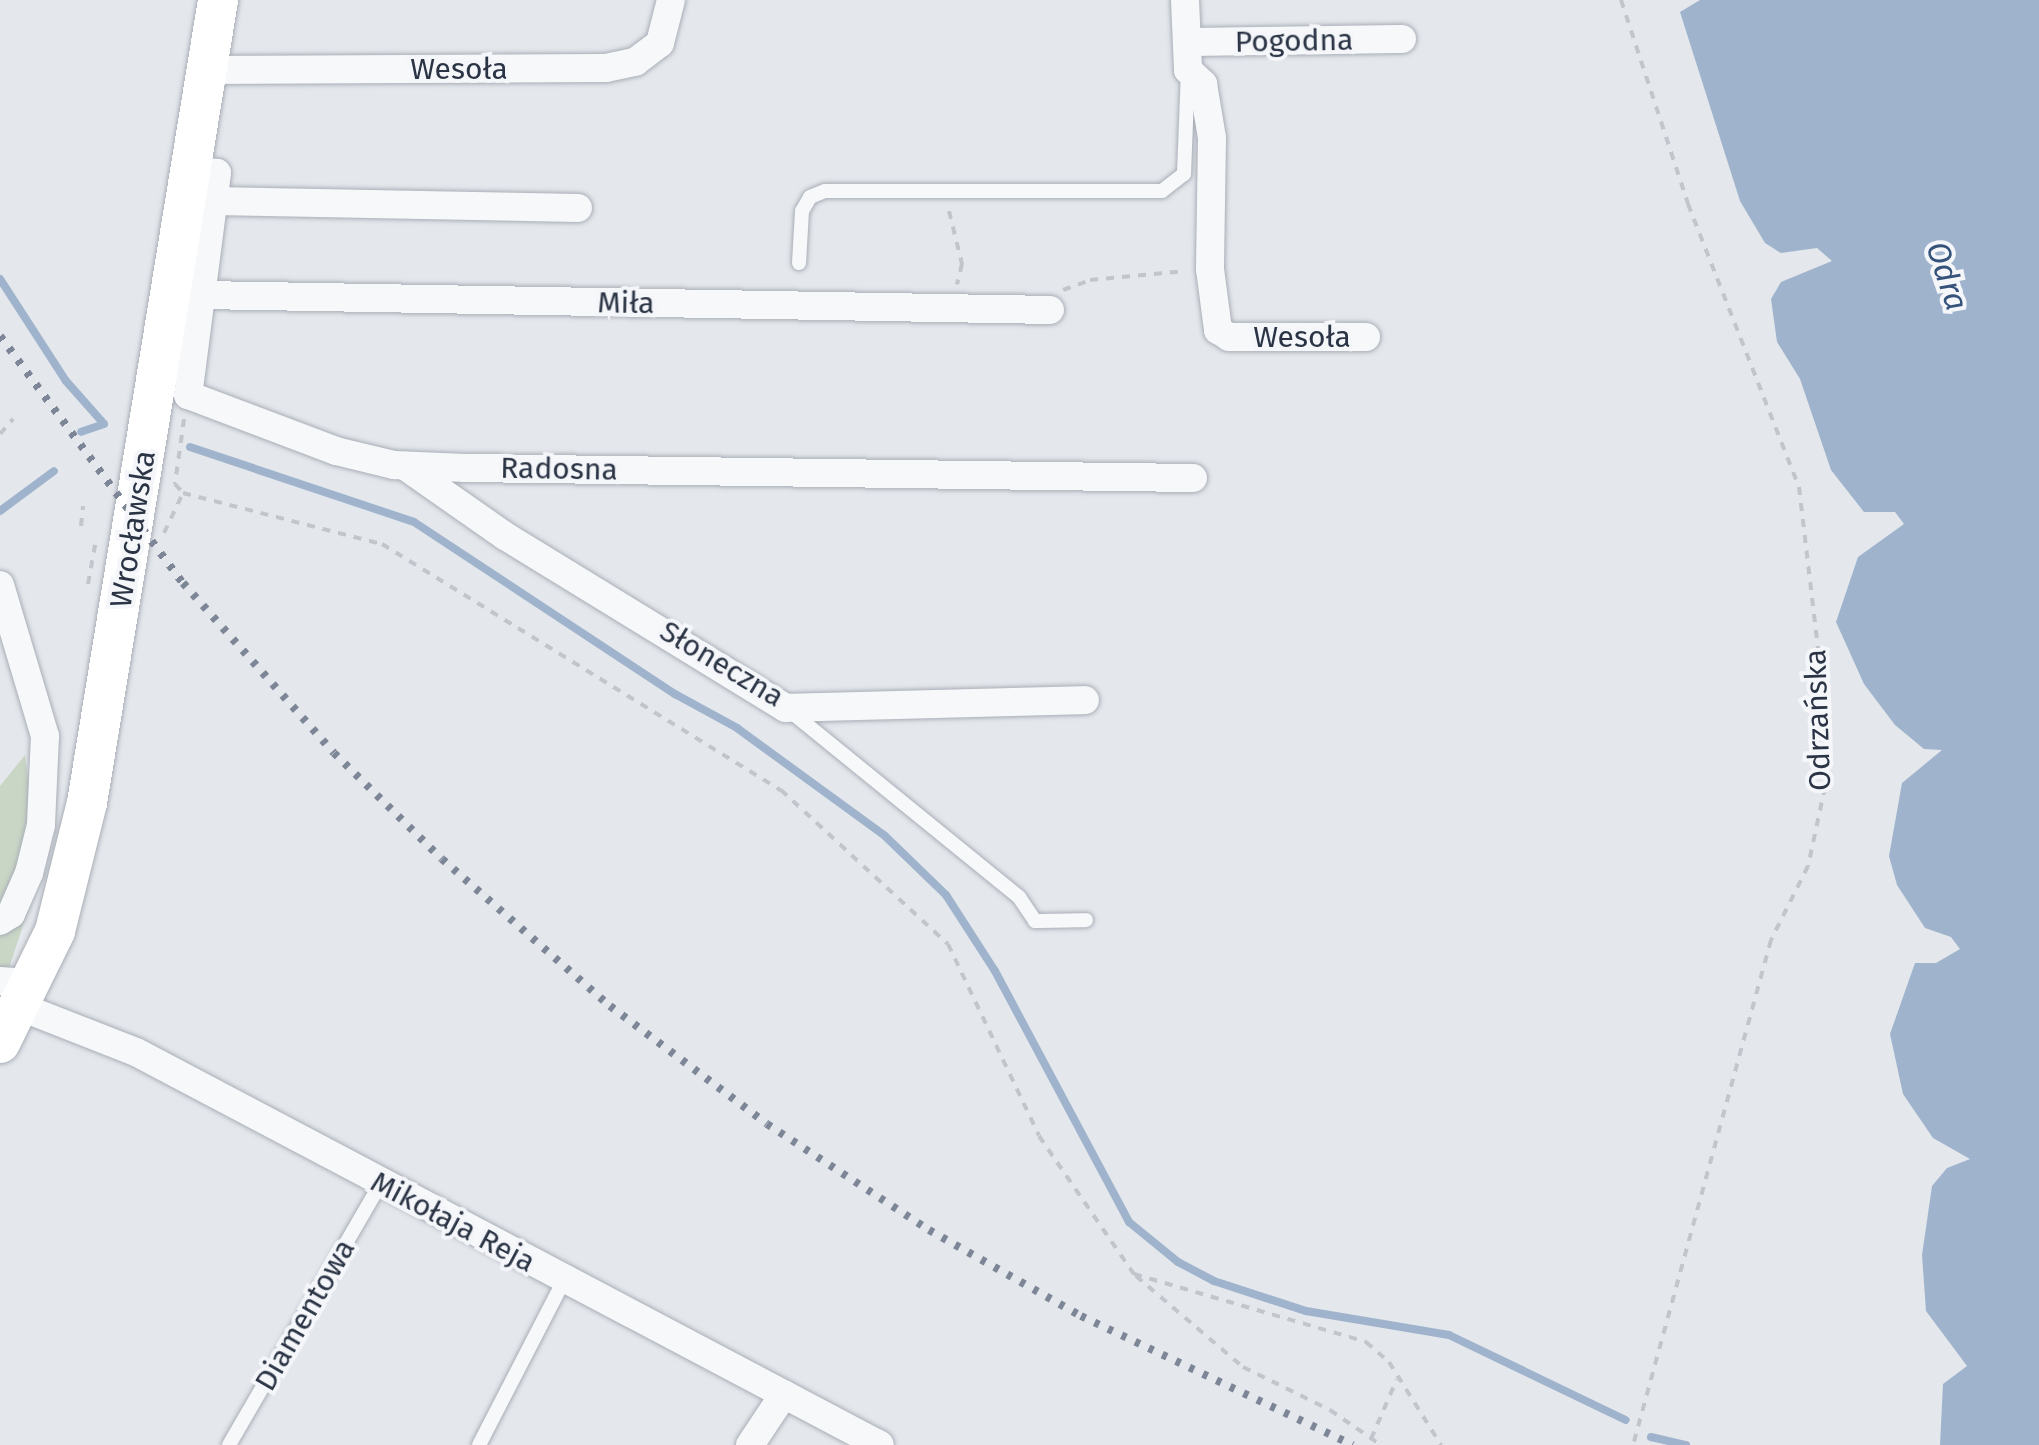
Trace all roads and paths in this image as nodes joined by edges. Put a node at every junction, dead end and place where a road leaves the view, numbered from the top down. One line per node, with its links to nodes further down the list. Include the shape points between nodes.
1 (218, 0): 7 (main road, Wrocławska)
2 (671, 0): 7 (street, Wesoła, via 660,43 634,62 606,68)
3 (1184, 0): 6 (street, Wesoła)
4 (1621, 0): 45 (path, Odrzańska, via 1688,204 1799,487 1823,691 1825,788 1808,866 1761,976)
5 (1402, 39): 6 (street, Pogodna)
6 (1187, 56): 9 (lane, via 1184,174 1162,191); 12 (street, Wesoła, via 1203,84 1212,138)
7 (206, 70): 8 (main road, Wrocławska)
8 (203, 185): 10 (street); 13 (street); 31 (main road, Wrocławska, via 65,899)
9 (942, 193): 11 (lane, via 810,197 802,210); 14 (path, via 962,264)
10 (578, 208)
11 (799, 262)
12 (1210, 269): 15 (path, via 1090,280); 16 (street, Wesoła, via 1212,317 1229,337)
13 (202, 295): 14 (street, Miła); 17 (street)
14 (943, 308): 15 (street, Miła)
15 (1039, 310)
16 (1366, 337)
17 (188, 395): 20 (street, Radosna, via 336,452); 22 (path, via 175,484)
18 (14, 419): 19 (path)
19 (0, 434)
20 (404, 466): 21 (street, Radosna); 28 (street, Słoneczna, via 505,536)
21 (1192, 478)
22 (183, 492): 25 (path); 34 (path, via 382,544 781,790 948,944 1039,1136)
23 (83, 506): 24 (path)
24 (80, 526)
25 (169, 526)
26 (0, 586): 29 (street, via 45,736 40,825 29,873 11,914)
27 (1085, 700): 28 (street, Słoneczna)
28 (786, 708): 30 (lane, via 1019,896 1035,921)
29 (0, 920)
30 (1086, 920)
31 (18, 990): 32 (main road, Wrocławska); 33 (street, Mikołaja Reja)
32 (0, 1043)
33 (380, 1184): 35 (street, Mikołaja Reja); 39 (lane, Diamentowa)
34 (1134, 1274): 36 (path, via 1357,1338 1378,1349); 38 (path, via 1242,1367 1330,1410)
35 (564, 1280): 37 (street, Mikołaja Reja); 40 (lane)
36 (1397, 1379): 38 (path); 44 (path)
37 (784, 1394): 41 (street); 42 (street, Mikołaja Reja)
38 (1371, 1439): 43 (path)
39 (229, 1445)
40 (479, 1445)
41 (750, 1445)
42 (880, 1445)
43 (1381, 1445)
44 (1440, 1445)
45 (1634, 1445)

